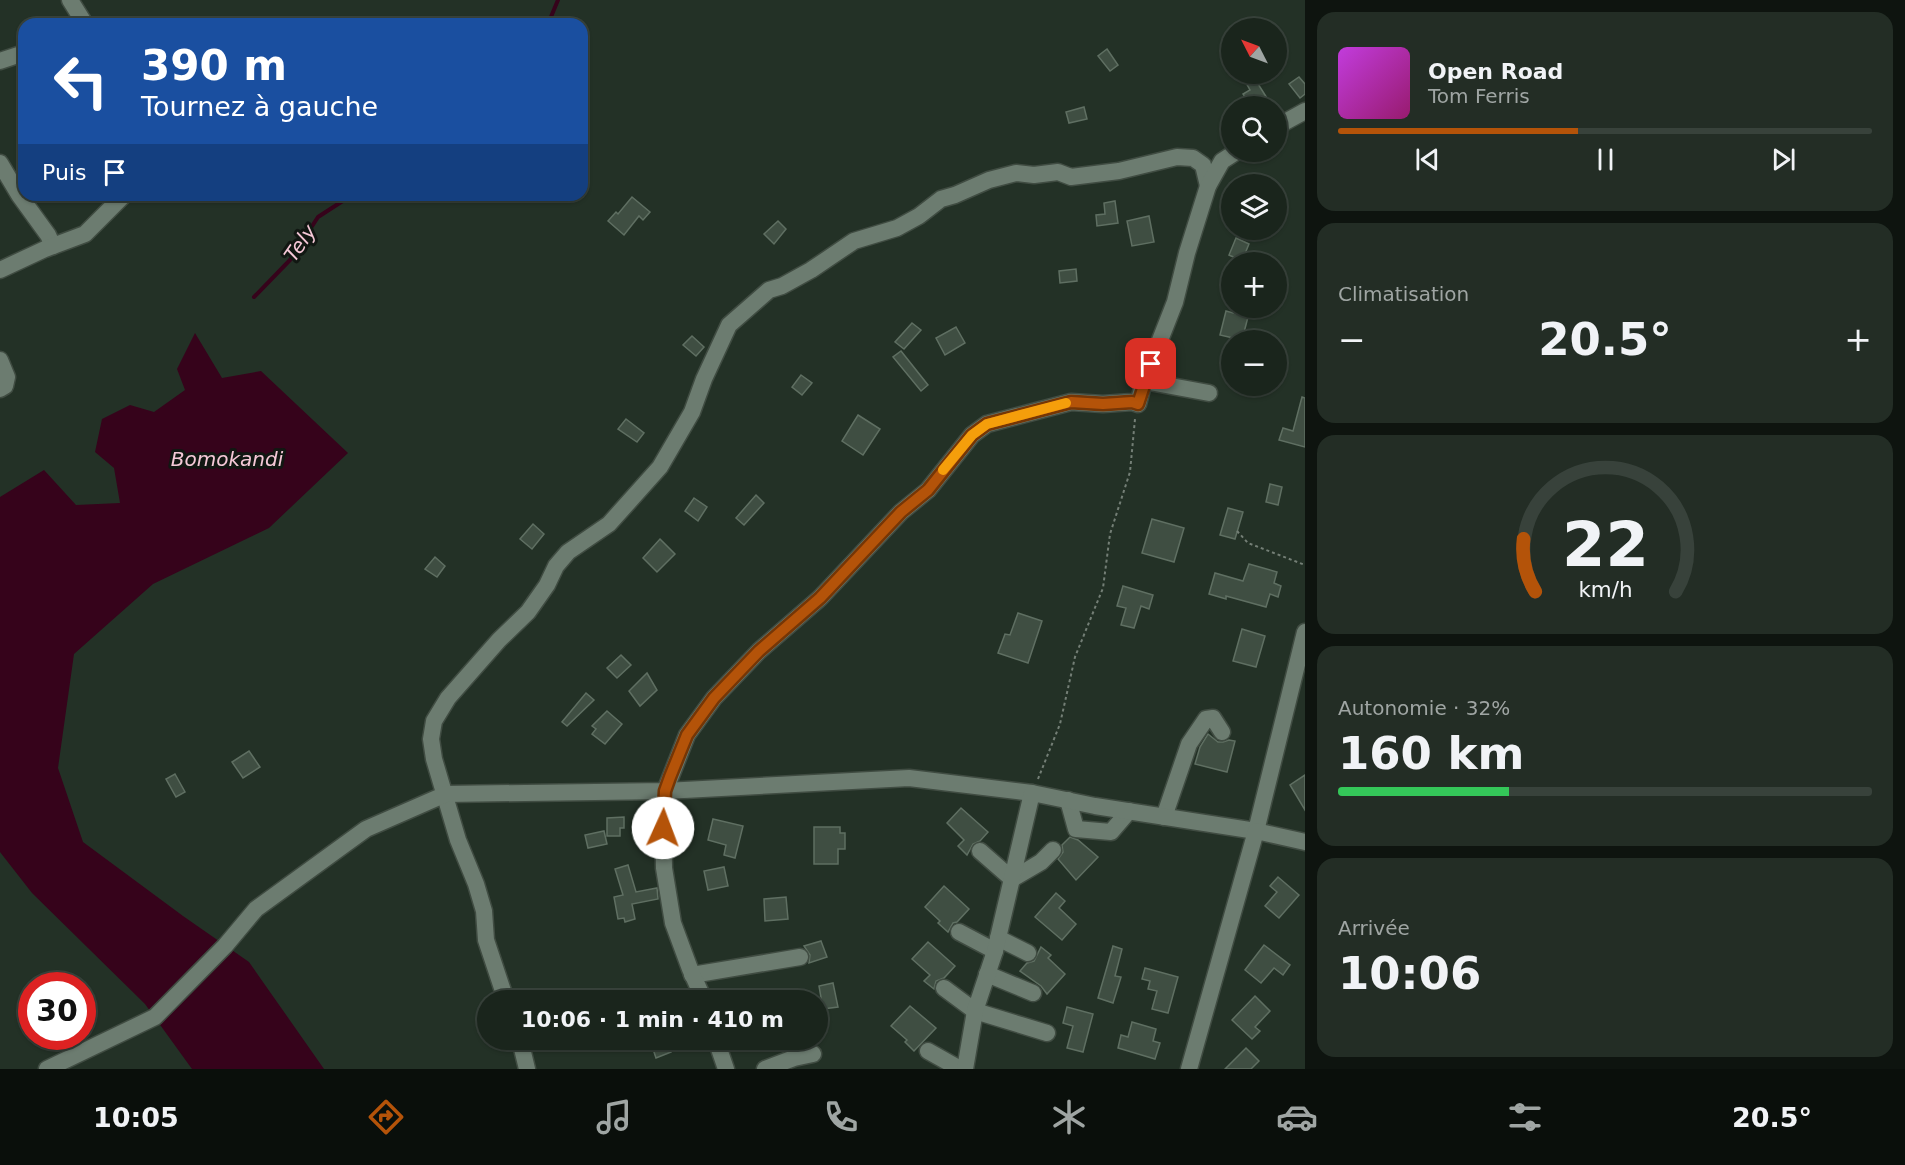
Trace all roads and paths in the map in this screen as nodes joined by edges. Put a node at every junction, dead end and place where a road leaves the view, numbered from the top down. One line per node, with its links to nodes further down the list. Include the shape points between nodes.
1 (70, 0): 2 (street)
2 (81, 18)
3 (18, 55): 4 (street)
4 (0, 61)
5 (1305, 111): 6 (street)
6 (1287, 121)
7 (1221, 162): 9 (street)
8 (0, 163): 10 (street)
9 (1208, 186): 16 (street, via 1175,302); 25 (street, via 1203,165 1193,158 1177,157 1119,171 1071,177 1058,172 1016,173 941,199 897,228 854,241 827,261 769,290 729,325 692,412 660,467 609,524 568,552 528,612 448,698 434,721 431,740)
10 (18, 193)
11 (23, 201): 13 (street)
12 (118, 201): 13 (street, via 85,234)
13 (53, 246): 14 (street)
14 (0, 270)
15 (0, 360): 17 (street, via 7,377)
16 (1144, 381): 18 (street); 19 (street)
17 (0, 389)
18 (1209, 393)
19 (1138, 404): 24 (street, via 1071,402 987,424 972,435 928,490 901,512 820,598 759,651 714,698 687,735); 26 (path, via 1130,472 1110,534 1103,588 1075,657 1060,724)
20 (1237, 531): 21 (path, via 1248,543)
21 (1305, 565)
22 (1305, 632): 30 (street)
23 (1222, 732): 29 (street, via 1213,718 1206,719 1189,744)
24 (665, 791): 25 (street); 26 (street, via 909,778); 40 (street, via 664,868 673,923)
25 (446, 794): 42 (street, via 484,911 486,940); 51 (street, via 366,829 256,909 155,1017)
26 (1032, 794): 27 (street); 34 (street)
27 (1068, 800): 28 (street); 28 (street, via 1076,829 1111,832)
28 (1129, 811): 29 (street)
29 (1164, 817): 30 (street)
30 (1256, 831): 31 (street); 57 (street)
31 (1305, 843)
32 (1053, 850): 34 (street)
33 (980, 851): 34 (street)
34 (1012, 879): 36 (street)
35 (959, 932): 36 (street)
36 (996, 945): 37 (street); 39 (street)
37 (1028, 953)
38 (800, 957): 40 (street)
39 (987, 974): 44 (street); 45 (street)
40 (692, 975): 43 (street)
41 (944, 988): 45 (street)
42 (503, 990)
43 (699, 990)
44 (1033, 993)
45 (975, 1011): 46 (street); 56 (street)
46 (1047, 1033)
47 (522, 1050): 52 (street)
48 (719, 1050): 53 (street)
49 (928, 1050): 55 (street)
50 (813, 1054): 54 (street)
51 (47, 1069)
52 (527, 1069)
53 (726, 1069)
54 (765, 1069)
55 (960, 1069)
56 (965, 1069)
57 (1189, 1069)

